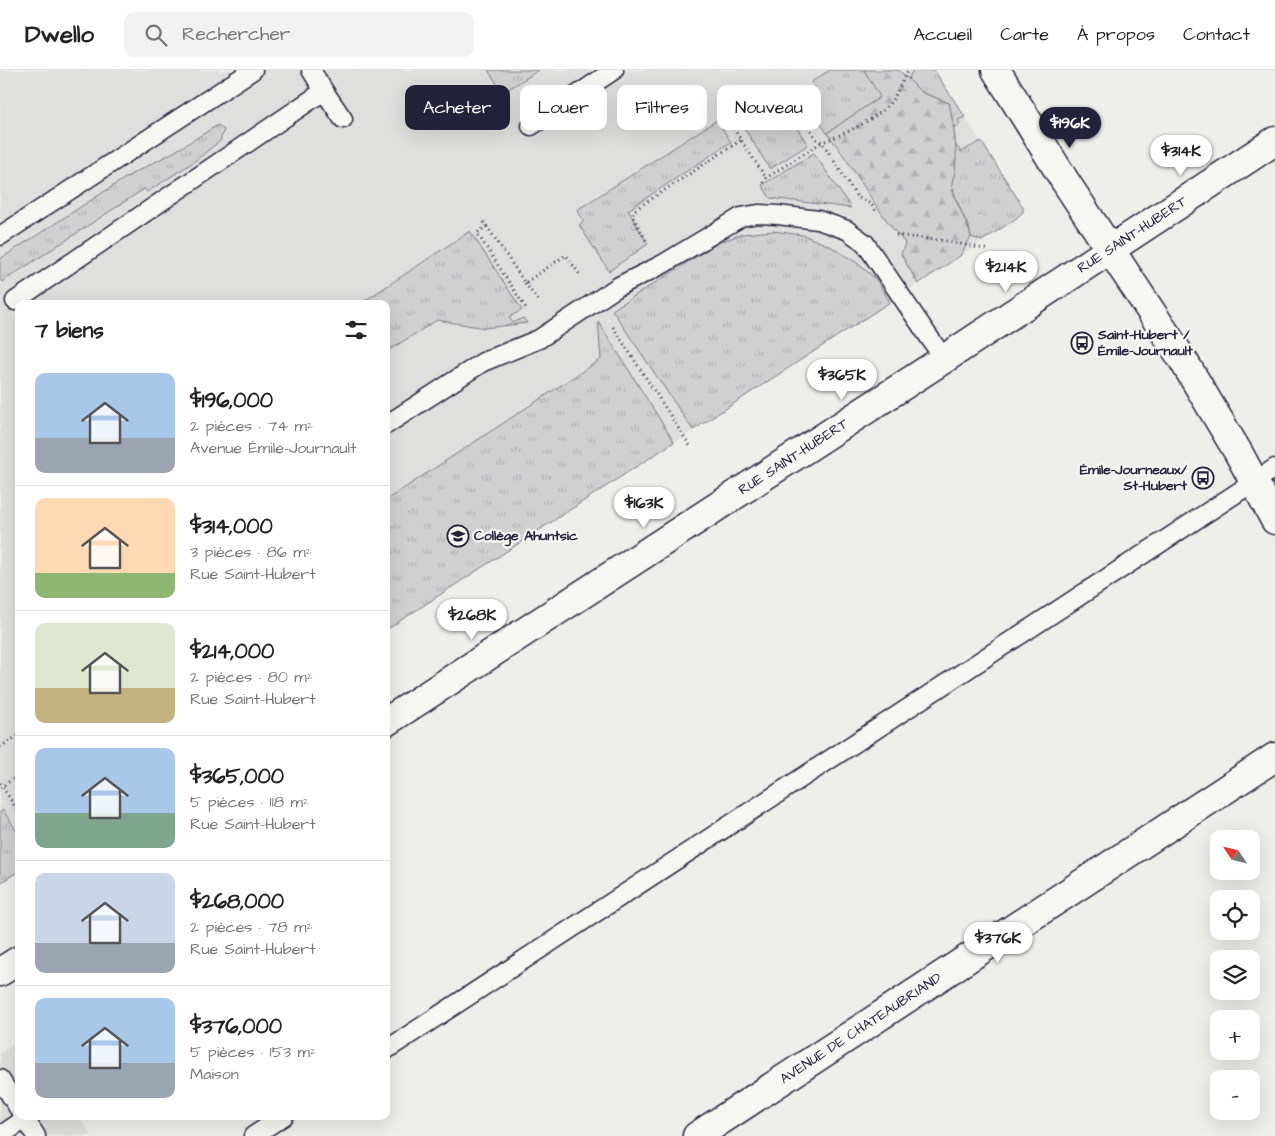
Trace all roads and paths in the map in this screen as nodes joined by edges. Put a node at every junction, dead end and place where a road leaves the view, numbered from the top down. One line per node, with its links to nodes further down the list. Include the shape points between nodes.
1 (253, 70): 21 (lane)
2 (311, 70): 7 (lane)
3 (614, 70): 6 (lane)
4 (908, 70): 13 (path, via 897,93 882,110 837,137)
5 (996, 70): 22 (street)
6 (592, 85)
7 (324, 91): 8 (lane); 26 (lane)
8 (343, 119)
9 (734, 130): 11 (path)
10 (811, 130): 13 (path)
11 (741, 140): 14 (path); 16 (path)
12 (1275, 141): 22 (street, RUE SAINT-HUBERT)
13 (822, 142): 14 (path); 17 (path, via 857,198 871,204)
14 (766, 178): 15 (path)
15 (762, 185)
16 (633, 211)
17 (881, 219)
18 (484, 222): 19 (path)
19 (487, 226): 25 (path); 28 (path, via 477,233)
20 (891, 235): 23 (path)
21 (0, 236)
22 (1111, 249): 30 (street, RUE SAINT-HUBERT); 33 (street, via 1238,452)
23 (989, 250)
24 (578, 272): 25 (path, via 566,255)
25 (525, 282): 27 (path)
26 (16, 300)
27 (538, 301)
28 (530, 315)
29 (611, 323): 32 (path)
30 (944, 359): 31 (lane, via 865,243 846,230 818,220 758,214 742,217 619,286 539,339 483,362); 35 (street, RUE SAINT-HUBERT)
31 (390, 422)
32 (690, 446)
33 (1264, 475): 34 (street); 44 (lane)
34 (1275, 520)
35 (390, 719)
36 (15, 738): 37 (path)
37 (0, 748)
38 (1275, 757): 53 (street, AVENUE DE CHATEAUBRIAND)
39 (15, 777): 40 (path)
40 (1, 786): 41 (path)
41 (15, 806)
42 (15, 963): 43 (street)
43 (0, 972)
44 (390, 1047)
45 (0, 1079): 46 (lane)
46 (15, 1104)
47 (17, 1120): 50 (lane)
48 (25, 1120): 51 (lane)
49 (278, 1120): 52 (lane)
50 (0, 1136)
51 (36, 1136)
52 (253, 1136)
53 (698, 1136)

